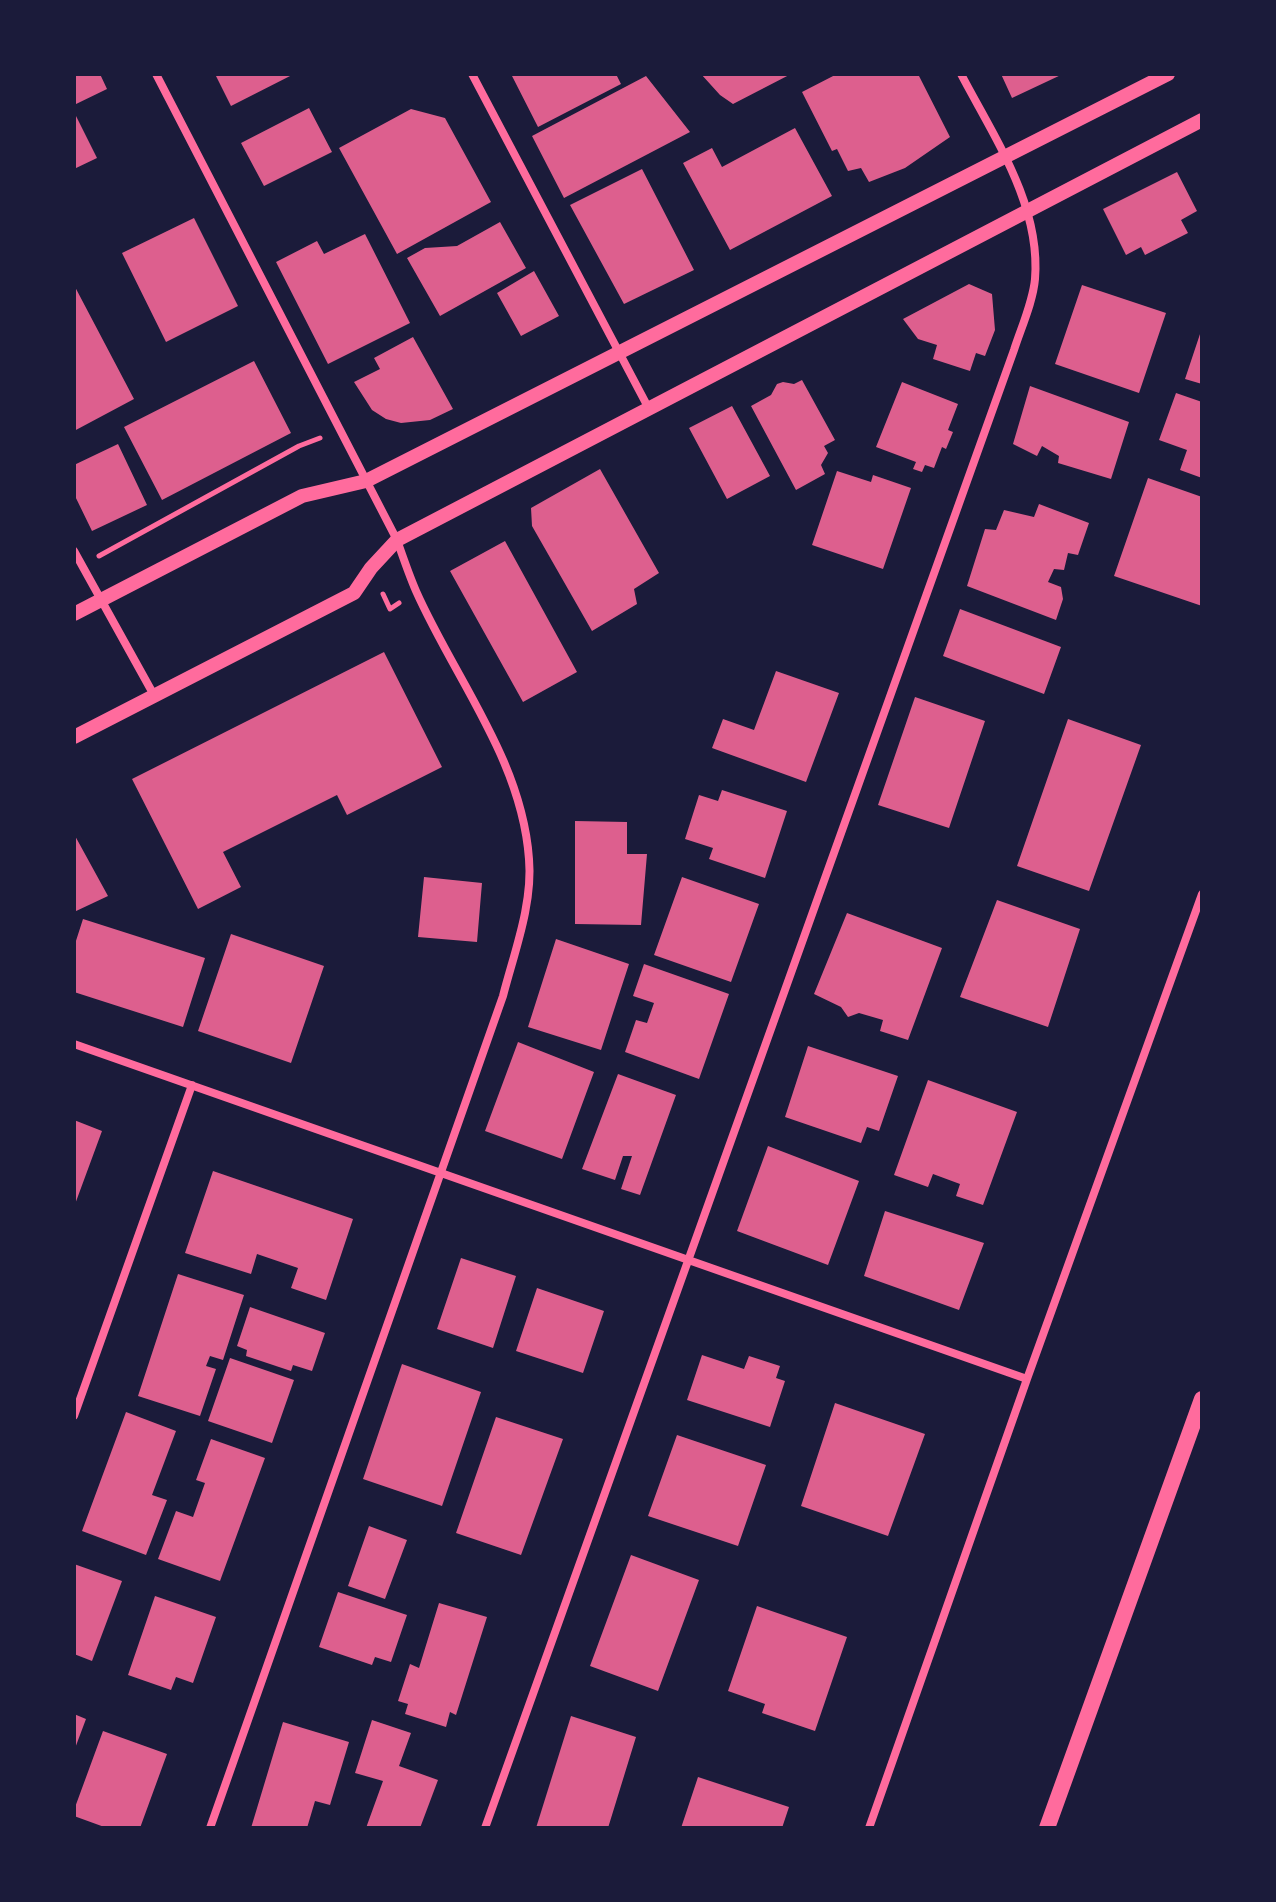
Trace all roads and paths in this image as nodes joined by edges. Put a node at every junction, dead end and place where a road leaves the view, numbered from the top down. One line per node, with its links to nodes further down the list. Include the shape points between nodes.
1 (156, 74): 11 (street)
2 (472, 74): 8 (street)
3 (961, 74): 6 (street)
4 (1168, 74): 6 (street)
5 (1202, 120): 7 (street)
6 (1004, 158): 7 (street); 8 (street)
7 (1029, 212): 9 (street); 23 (street, via 1035,282 1014,350)
8 (620, 354): 9 (street); 11 (street)
9 (649, 409): 12 (street)
10 (299, 446): 14 (path)
11 (366, 481): 12 (street); 15 (street, via 302,496)
12 (397, 540): 17 (street, via 354,593); 22 (street, via 416,592 504,762 530,860 527,902 503,996)
13 (74, 551): 14 (street)
14 (81, 566): 15 (street)
15 (102, 600): 16 (street); 17 (street)
16 (74, 614)
17 (155, 697): 18 (street)
18 (74, 737)
19 (1202, 894): 24 (street)
20 (74, 1044): 21 (street)
21 (192, 1085): 22 (street); 26 (street)
22 (441, 1173): 23 (street); 27 (street)
23 (689, 1260): 24 (street); 28 (street)
24 (1027, 1379): 29 (street)
25 (1202, 1399): 30 (main road)
26 (74, 1416)
27 (210, 1828)
28 (485, 1828)
29 (869, 1828)
30 (1047, 1828)

